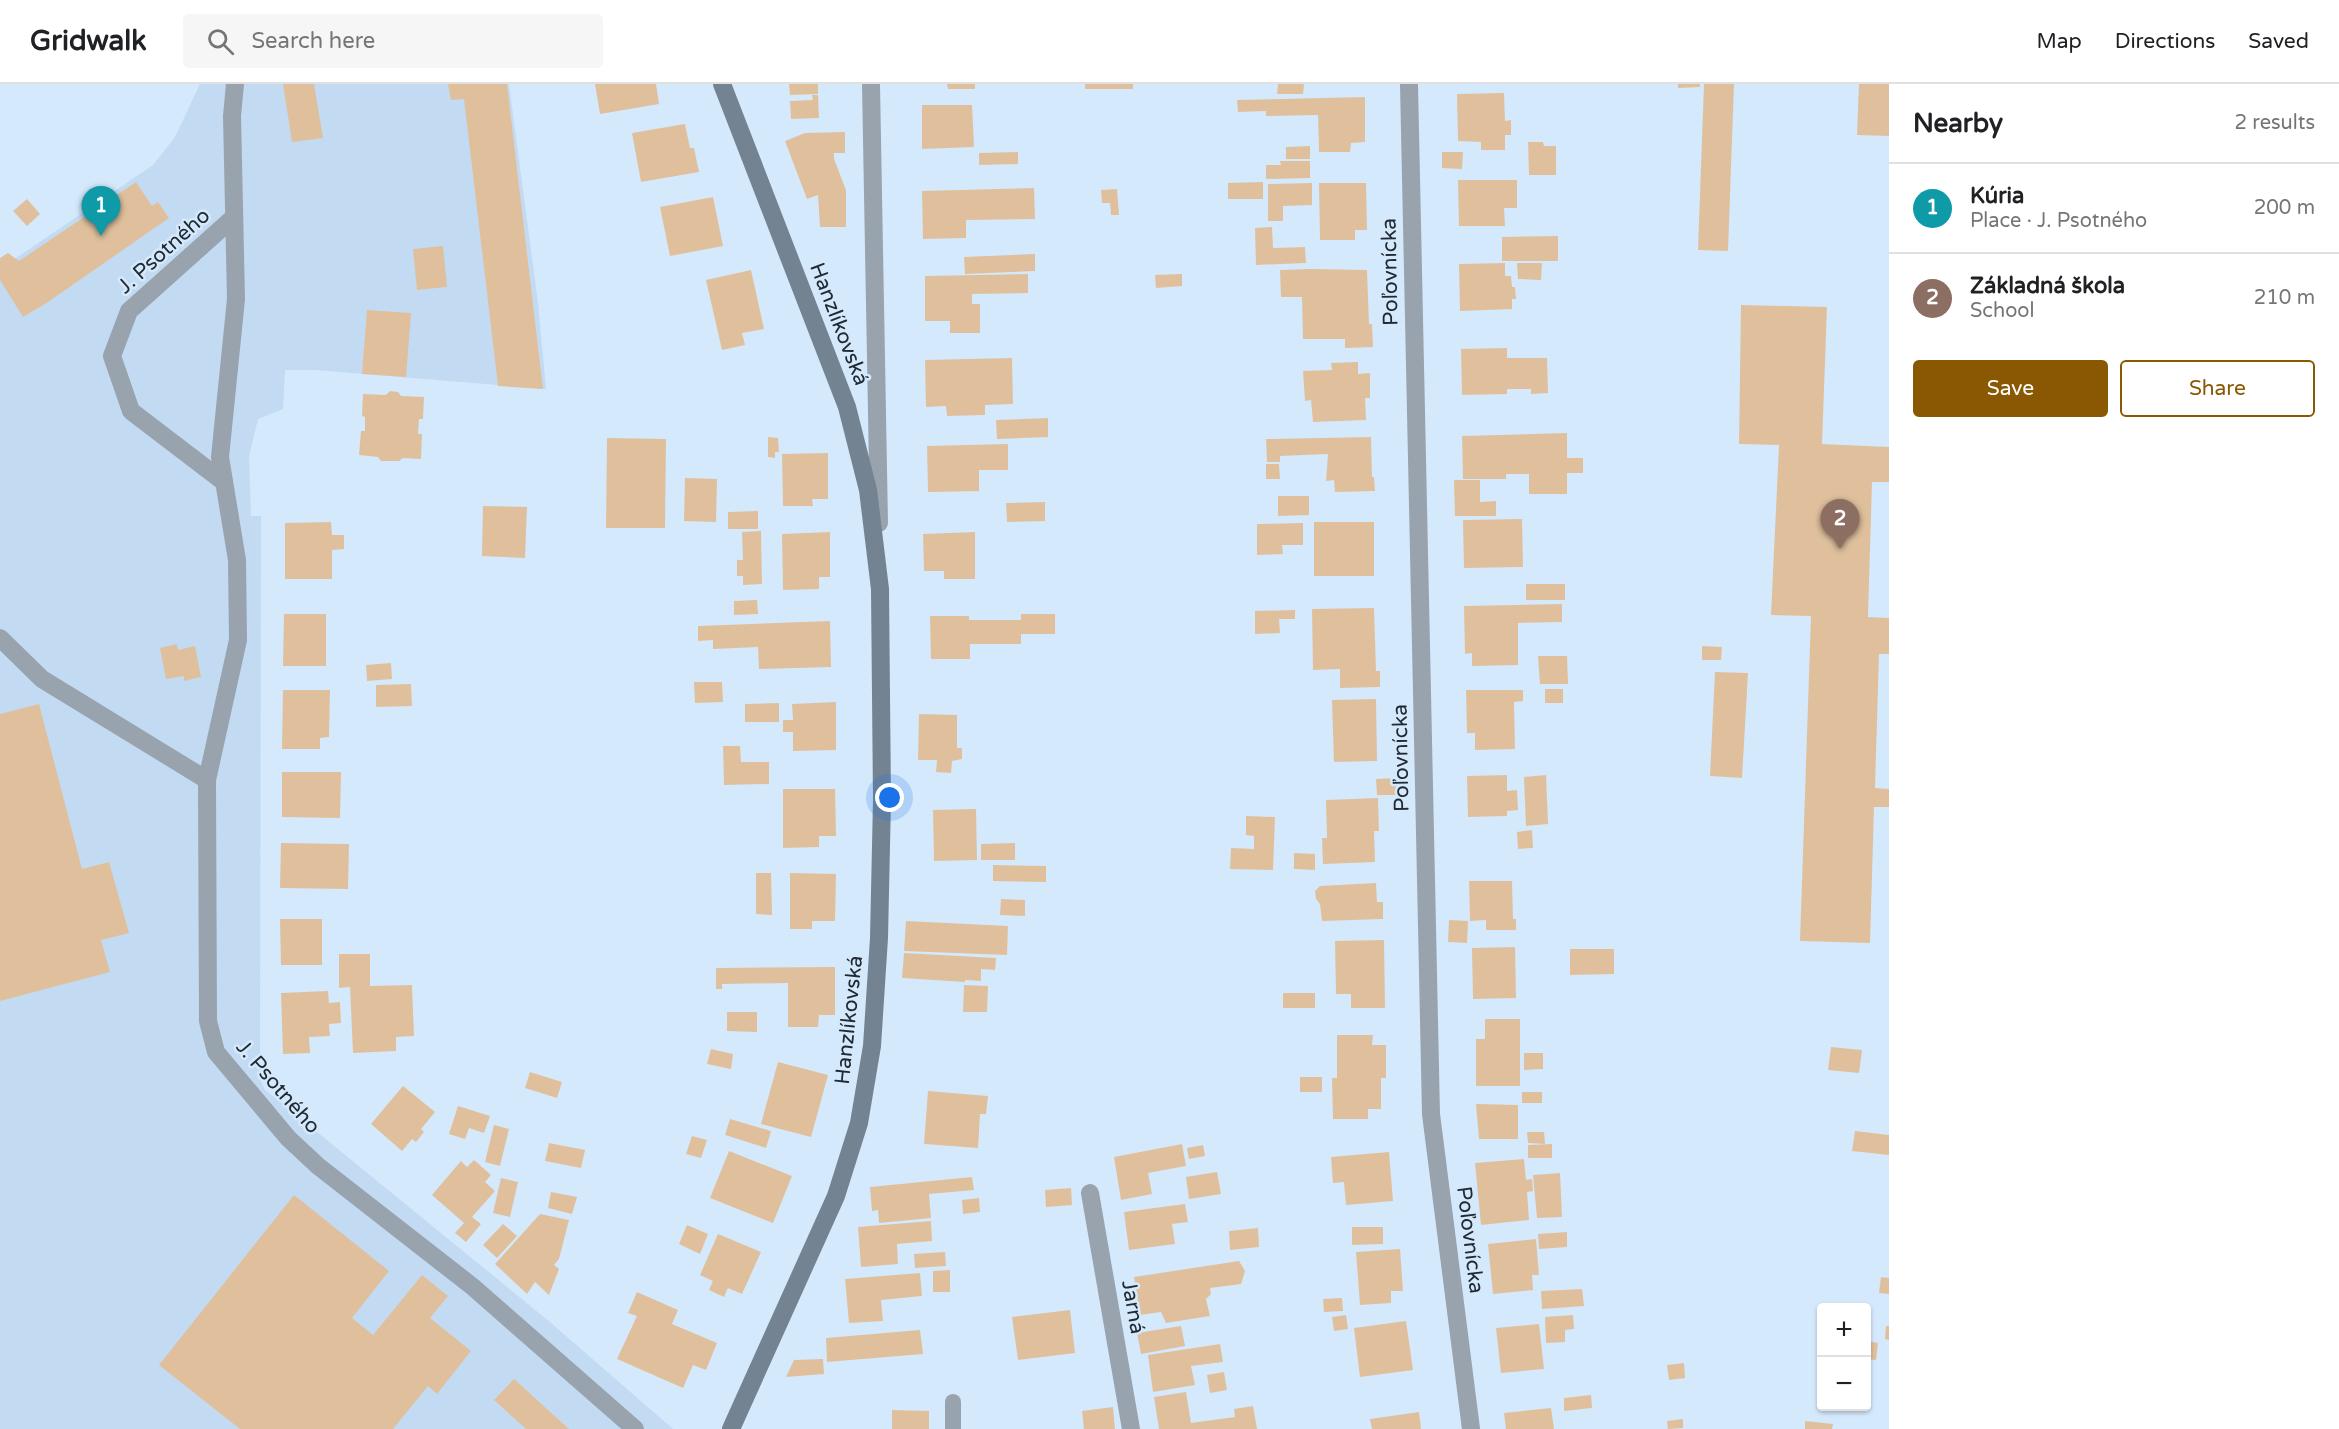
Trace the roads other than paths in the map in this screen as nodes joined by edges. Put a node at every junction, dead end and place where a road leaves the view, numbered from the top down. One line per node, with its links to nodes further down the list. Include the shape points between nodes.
1 (235, 84): 5 (street, J. Psotného)
2 (722, 84): 7 (street, Hanzlíkovská, via 847,407 868,490)
3 (871, 84): 7 (street, Hanzlíkovská)
4 (1409, 84): 16 (street, Poľovnícka, via 1431,1114)
5 (233, 218): 6 (street, J. Psotného, via 236,299 220,457); 6 (street, J. Psotného, via 129,311 112,356 131,411)
6 (224, 482): 9 (street, J. Psotného, via 237,560 238,640)
7 (880, 589): 13 (street, Hanzlíkovská, via 879,938 872,1046 859,1123 836,1196)
8 (0, 638): 9 (street, via 42,679)
9 (207, 780): 12 (street, J. Psotného, via 208,1021 216,1052 288,1138 318,1166 473,1287)
10 (1090, 1192): 15 (street, Jarná)
11 (953, 1402): 14 (lane)
12 (635, 1429)
13 (731, 1429)
14 (953, 1429)
15 (1131, 1429)
16 (1471, 1429)

